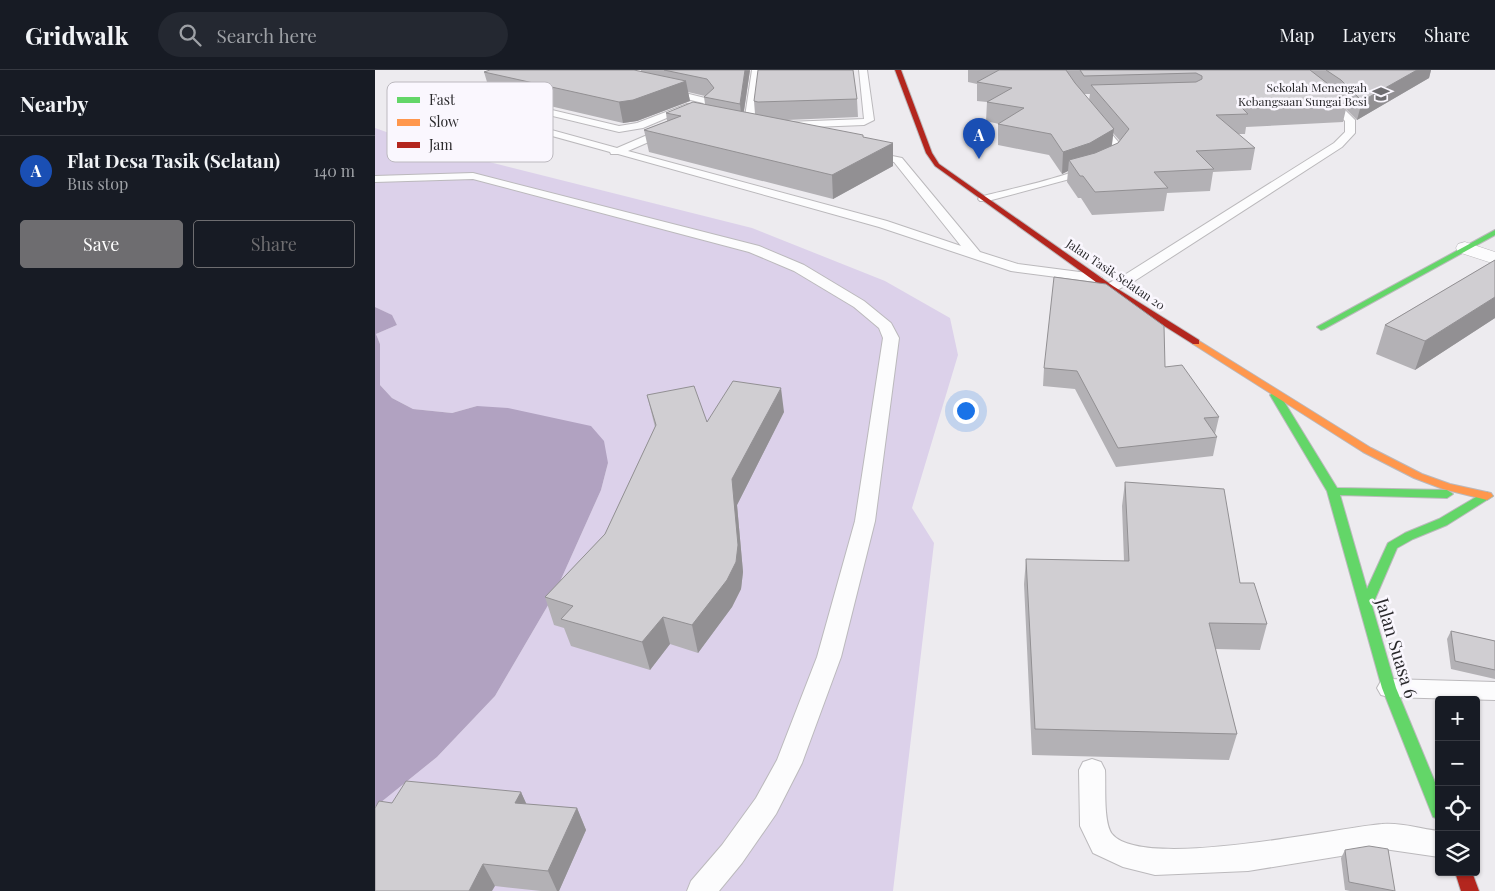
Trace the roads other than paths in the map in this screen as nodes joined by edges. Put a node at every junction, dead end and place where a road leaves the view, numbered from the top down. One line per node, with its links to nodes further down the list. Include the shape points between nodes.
1 (756, 70): 2 (lane, via 749,123 760,126 869,120)
2 (863, 70)
3 (898, 70): 15 (street, Jalan Tasik Selatan 20, via 935,163)
4 (1289, 70): 21 (lane, via 1332,102 1350,120 1350,133 1330,150)
5 (652, 88): 6 (lane)
6 (706, 101): 7 (lane, via 639,126 619,129); 12 (lane, via 710,106 691,122)
7 (553, 113)
8 (1090, 113): 15 (lane, via 1120,150 1111,160 1088,171)
9 (734, 126): 11 (lane)
10 (553, 134): 12 (lane)
11 (782, 136)
12 (615, 152): 18 (lane, via 883,224)
13 (859, 152): 18 (lane, via 898,160)
14 (375, 179): 33 (lane, via 473,176 731,243 799,268 866,309 886,326 891,338 865,521 829,657 789,763 767,806)
15 (985, 200): 20 (street, Jalan Tasik Selatan 20)
16 (1495, 232): 17 (street)
17 (1465, 248): 19 (street); 22 (street)
18 (974, 253): 20 (lane, via 1016,268)
19 (1495, 258)
20 (1095, 278): 21 (street, Jalan Tasik Selatan 20)
21 (1110, 288): 23 (street, Jalan Tasik Selatan 20)
22 (1321, 327)
23 (1272, 390): 24 (street, Jalan Tasik Selatan 20); 25 (street, via 1367,450 1418,476 1447,487)
24 (1333, 491): 25 (street); 26 (street, Jalan Suasa 6)
25 (1491, 496): 26 (street, via 1392,546)
26 (1365, 606): 27 (street, Jalan Suasa 6)
27 (1389, 688): 28 (lane); 30 (street, Jalan Suasa 6)
28 (1495, 691)
29 (1093, 770): 31 (lane, via 1094,826 1103,844 1123,854 1155,862 1248,858 1384,836)
30 (1435, 802)
31 (1435, 843)
32 (1464, 876): 34 (street)
33 (701, 891)
34 (1470, 891)

